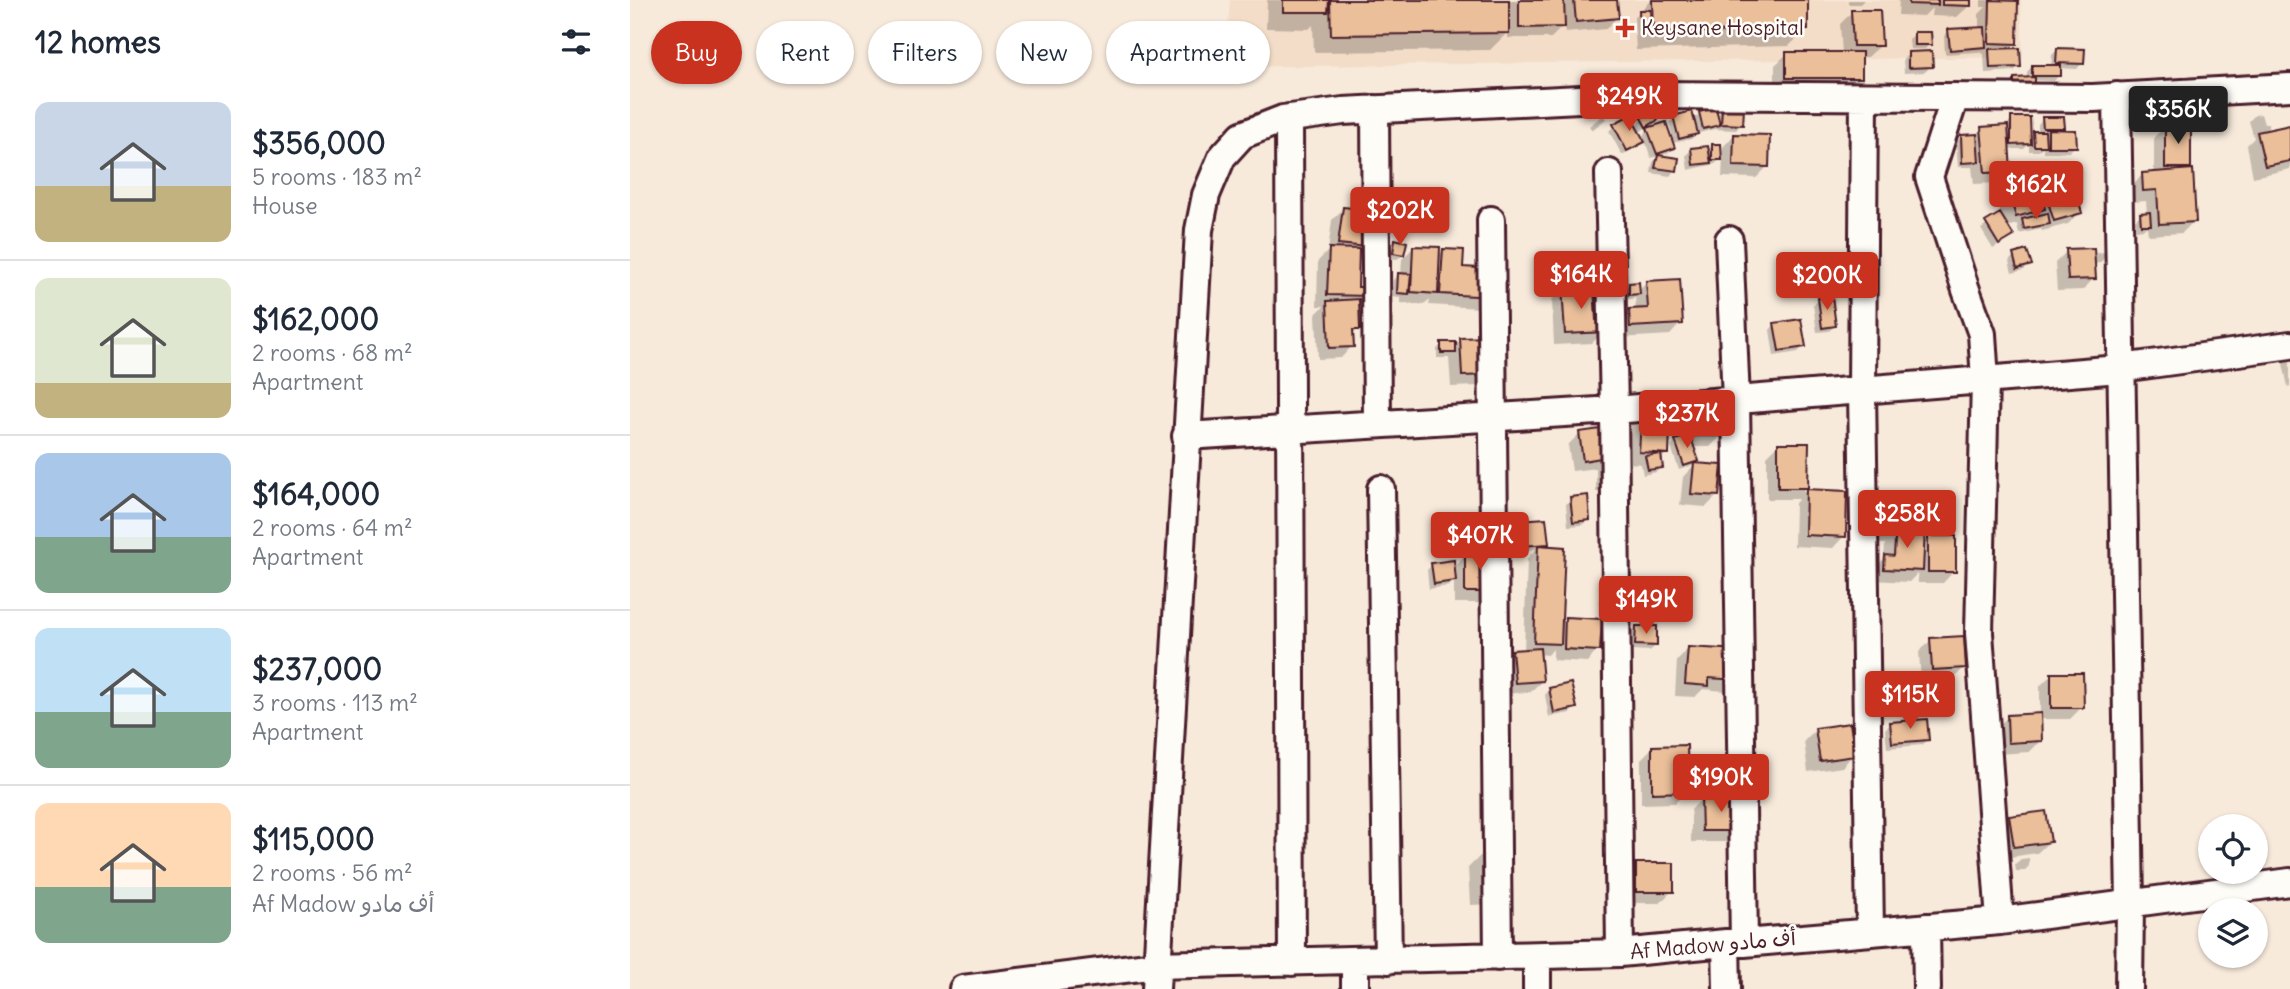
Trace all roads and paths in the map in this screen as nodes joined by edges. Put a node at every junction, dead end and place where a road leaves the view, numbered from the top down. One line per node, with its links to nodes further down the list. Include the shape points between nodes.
1 (2290, 87): 2 (street)
2 (2117, 96): 4 (street); 11 (street)
3 (1864, 97): 4 (street); 5 (street, via 1658,95); 13 (street)
4 (1955, 97): 12 (street, via 1929,177 1982,334)
5 (1376, 109): 6 (street); 17 (street)
6 (1289, 118): 18 (street); 19 (street, via 1242,135 1222,157 1206,195 1199,230)
7 (1609, 173): 15 (street)
8 (1491, 219): 16 (street)
9 (1729, 240): 14 (street)
10 (2290, 345): 11 (street)
11 (2121, 369): 12 (street); 22 (street)
12 (1984, 380): 13 (street); 23 (street, via 1979,633)
13 (1862, 390): 14 (street); 25 (street)
14 (1735, 400): 15 (street); 26 (street)
15 (1614, 410): 16 (street); 27 (street)
16 (1492, 417): 17 (street); 29 (street)
17 (1377, 424): 18 (street)
18 (1291, 430): 19 (street); 32 (street)
19 (1186, 436): 33 (street)
20 (1381, 489): 30 (street)
21 (2290, 882): 22 (street, Af Madow أف مادو)
22 (2130, 905): 23 (street, Af Madow أف مادو); 39 (street)
23 (2000, 921): 24 (street, Af Madow أف مادو)
24 (1926, 927): 25 (street, Af Madow أف مادو); 38 (street)
25 (1870, 932): 26 (street, Af Madow أف مادو)
26 (1735, 943): 27 (street, Af Madow أف مادو); 37 (street)
27 (1620, 953): 28 (street, Af Madow أف مادو)
28 (1537, 956): 29 (street, Af Madow أف مادو); 36 (street)
29 (1498, 957): 30 (street, Af Madow أف مادو)
30 (1388, 960): 31 (street, Af Madow أف مادو)
31 (1355, 961): 32 (street, Af Madow أف مادو); 35 (street)
32 (1292, 962): 33 (street, Af Madow أف مادو)
33 (1156, 977): 34 (street, Af Madow أف مادو)
34 (963, 989)
35 (1355, 989)
36 (1537, 989)
37 (1727, 989)
38 (1927, 989)
39 (2129, 989)

